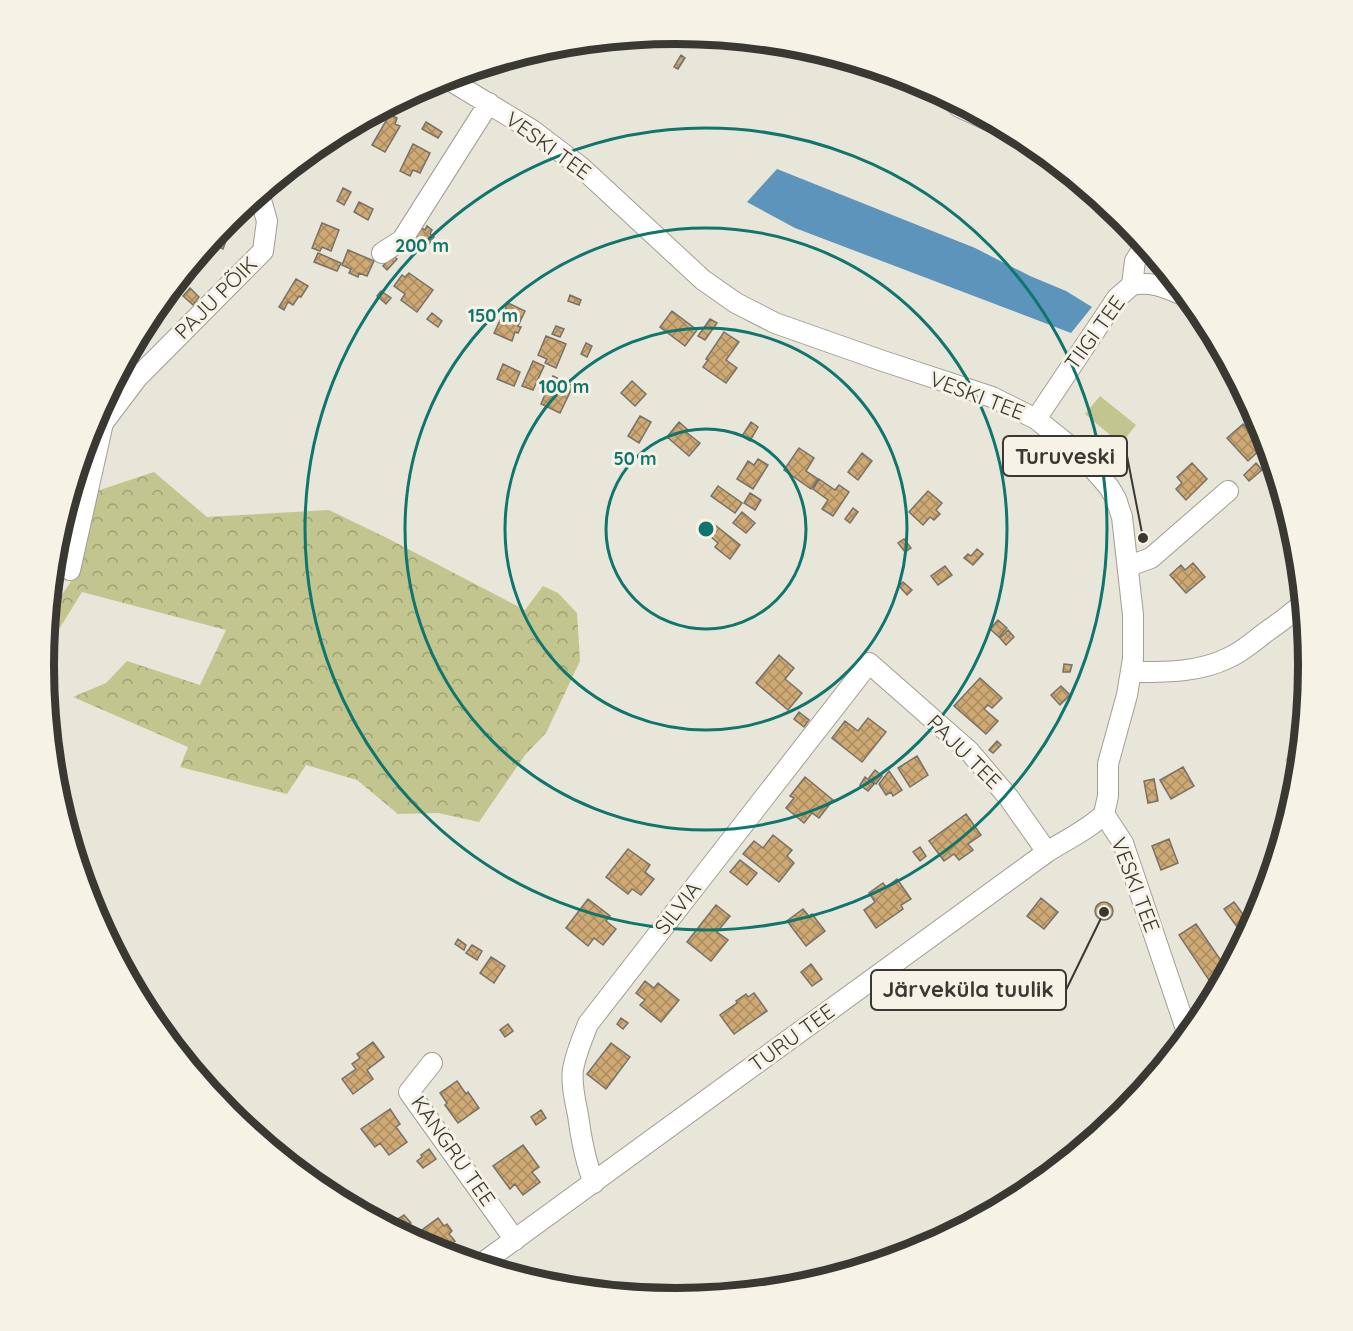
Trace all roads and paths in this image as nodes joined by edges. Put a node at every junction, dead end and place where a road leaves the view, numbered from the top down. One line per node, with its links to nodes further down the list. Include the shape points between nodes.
1 (457, 84): 2 (street, VESKI TEE)
2 (489, 104): 5 (street, via 402,240); 8 (street, VESKI TEE, via 582,168 703,280 736,303 775,323 992,397)
3 (262, 202): 9 (street, PAJU PÕIK, via 267,221 263,251 137,378)
4 (1141, 252): 6 (street, TIIGI TEE, via 1135,261)
5 (382, 254)
6 (1132, 285): 7 (street, via 1143,282); 8 (street, TIIGI TEE, via 1116,298)
7 (1173, 291)
8 (1036, 419): 12 (street, VESKI TEE, via 1081,455 1109,487 1122,517)
9 (105, 420)
10 (102, 427): 13 (street, PAJU PÕIK)
11 (1228, 491): 12 (street, via 1151,558)
12 (1129, 566): 16 (street, VESKI TEE, via 1133,615)
13 (70, 570)
14 (1296, 610): 16 (street, via 1227,659 1174,671)
15 (868, 663): 18 (street, PAJU TEE, via 969,751); 21 (street, SILVIA, via 588,1024 577,1052 573,1086 583,1147)
16 (1131, 672): 17 (street, VESKI TEE, via 1108,764)
17 (1104, 814): 18 (street, TURU TEE, via 1095,824); 19 (street, VESKI TEE, via 1122,843)
18 (1047, 852): 21 (street, TURU TEE)
19 (1184, 1024)
20 (432, 1064): 22 (street, KANGRU TEE, via 409,1092)
21 (594, 1183): 22 (street, TURU TEE)
22 (515, 1240): 23 (street, TURU TEE)
23 (490, 1258)

